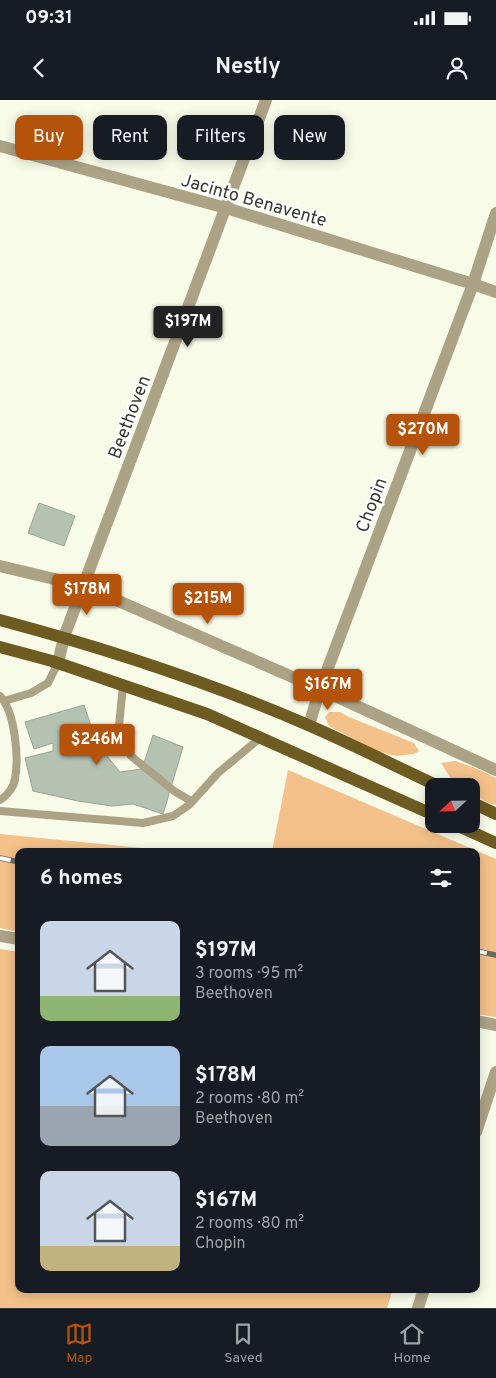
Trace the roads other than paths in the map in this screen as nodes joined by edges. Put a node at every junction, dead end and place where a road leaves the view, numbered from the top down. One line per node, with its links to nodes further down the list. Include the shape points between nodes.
1 (266, 100): 3 (street, Beethoven)
2 (0, 146): 3 (street, Jacinto Benavente)
3 (226, 208): 5 (street, Jacinto Benavente); 8 (street, Beethoven)
4 (496, 213): 5 (street, Chopin)
5 (473, 284): 6 (street, Jacinto Benavente); 14 (street, Chopin)
6 (496, 292)
7 (0, 566): 8 (street)
8 (84, 586): 10 (street, Beethoven); 14 (street)
9 (0, 620): 10 (main road)
10 (64, 637): 12 (street, Beethoven); 16 (main road, via 207,684)
11 (0, 647): 12 (main road)
12 (58, 663): 13 (main road); 15 (lane, via 48,683 31,693)
13 (123, 685): 17 (main road, via 207,714); 21 (lane, via 119,726 131,756)
14 (320, 689): 16 (street, Chopin); 18 (street)
15 (2, 698): 20 (lane, via 12,720 17,752 15,780)
16 (308, 725): 19 (main road)
17 (260, 738): 21 (lane); 24 (main road)
18 (496, 770)
19 (425, 780)
20 (0, 800)
21 (191, 801): 23 (lane, via 174,816 143,823)
22 (480, 806): 25 (main road)
23 (0, 811)
24 (425, 811)
25 (496, 814)
26 (474, 833): 27 (main road)
27 (496, 843)
28 (0, 936): 29 (street)
29 (15, 939)
30 (480, 1022): 31 (street)
31 (496, 1025)
32 (496, 1072): 33 (street)
33 (480, 1120)
34 (423, 1293): 35 (street)
35 (418, 1308)

